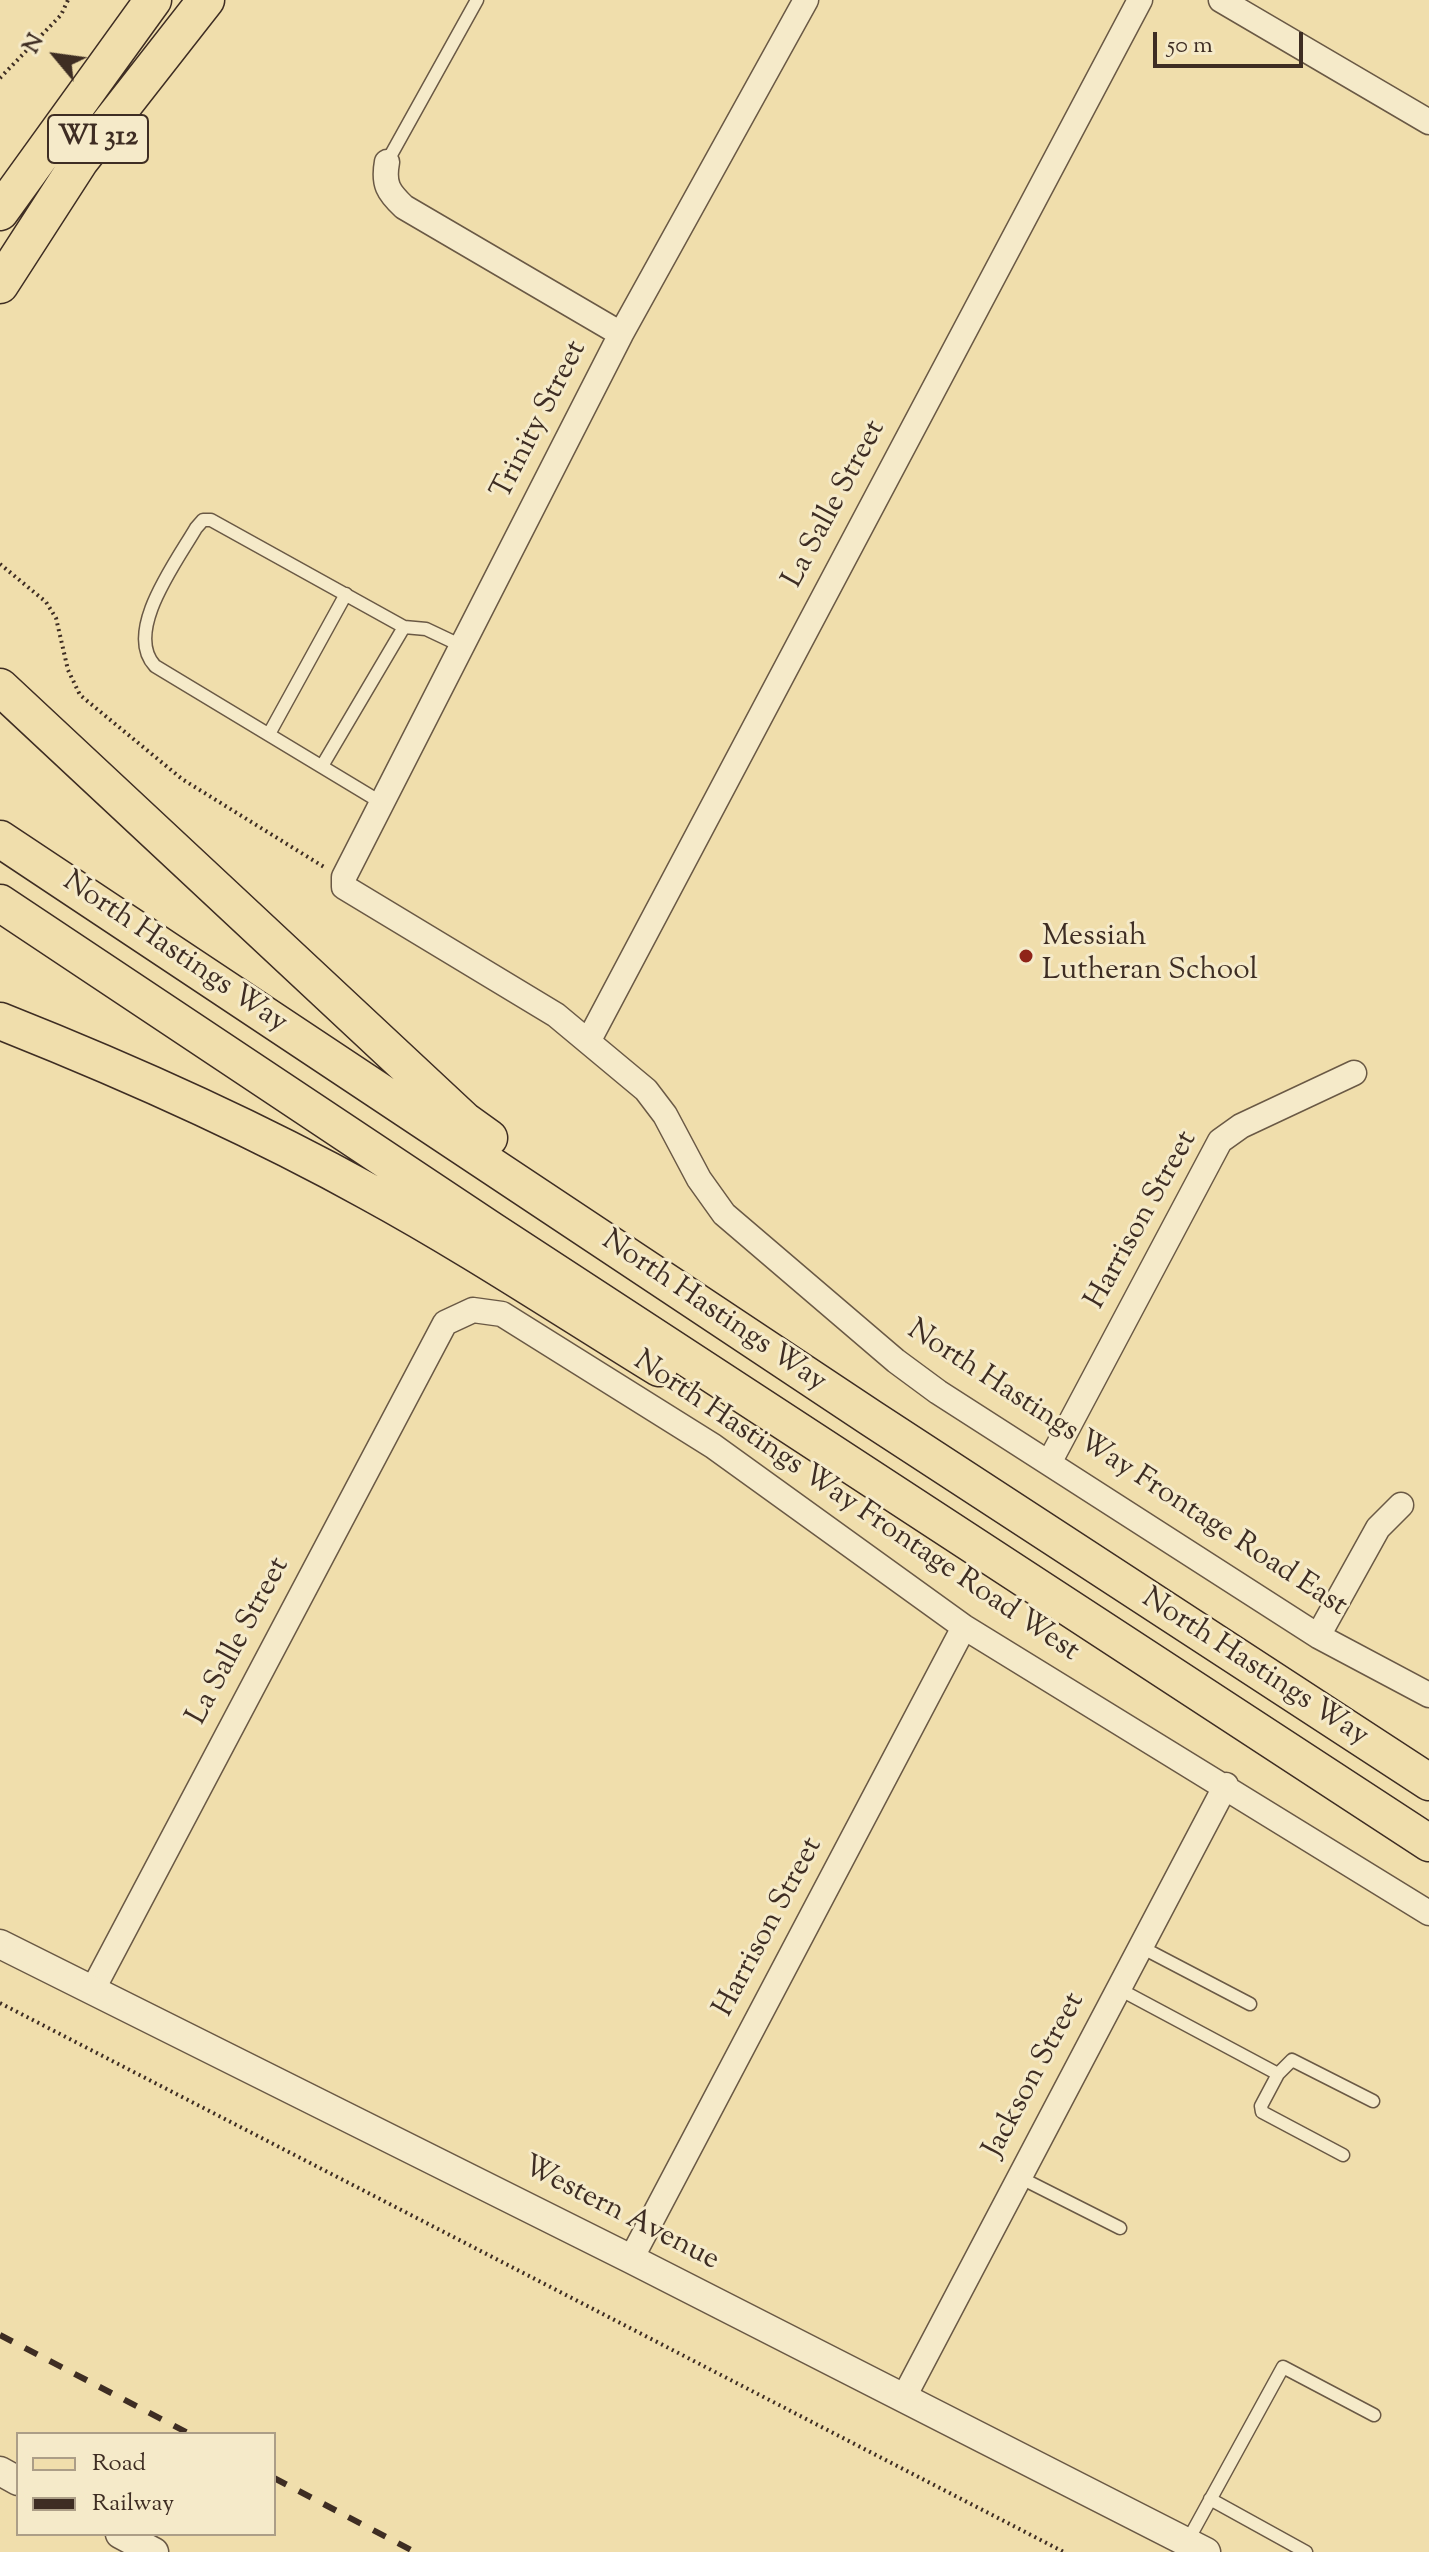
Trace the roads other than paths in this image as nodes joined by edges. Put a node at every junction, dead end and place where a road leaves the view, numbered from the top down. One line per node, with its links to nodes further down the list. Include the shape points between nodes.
1 (153, 0): 9 (main road, WI 312)
2 (206, 0): 10 (main road, WI 312, via 80,161)
3 (477, 0): 8 (lane)
4 (806, 0): 11 (street, Trinity Street)
5 (1140, 0): 23 (street, La Salle Street)
6 (1221, 0): 7 (street)
7 (1429, 122)
8 (387, 162): 11 (street, via 388,192 404,207)
9 (0, 212)
10 (0, 285)
11 (621, 334): 14 (street, Trinity Street)
12 (346, 594): 13 (lane); 16 (lane); 16 (lane, via 203,520 148,614 148,658)
13 (404, 627): 14 (lane, via 426,629); 17 (lane)
14 (462, 646): 18 (street, Trinity Street)
15 (0, 687): 26 (main road, via 464,1120)
16 (269, 734): 17 (lane)
17 (322, 766): 18 (lane)
18 (382, 803): 20 (street, Trinity Street)
19 (0, 839): 26 (main road, North Hastings Way)
20 (344, 877): 23 (street, North Hastings Way Frontage Road East, via 348,891)
21 (0, 903): 32 (main road, North Hastings Way)
22 (0, 1021): 32 (main road, via 235,1122 369,1192)
23 (589, 1040): 27 (street, North Hastings Way Frontage Road East, via 646,1090 699,1179 747,1237 896,1361)
24 (1354, 1073): 27 (street, Harrison Street, via 1220,1141)
25 (445, 1323): 29 (street, North Hastings Way Frontage Road West, via 473,1310 502,1314 713,1446); 40 (street, La Salle Street)
26 (871, 1418): 33 (main road, North Hastings Way)
27 (1049, 1463): 30 (street, North Hastings Way Frontage Road East)
28 (1401, 1505): 30 (street, via 1378,1528)
29 (964, 1627): 34 (street, North Hastings Way Frontage Road West); 47 (street, Harrison Street)
30 (1318, 1636): 31 (street, North Hastings Way Frontage Road East)
31 (1429, 1695)
32 (1223, 1710): 35 (main road, North Hastings Way)
33 (1429, 1782)
34 (1226, 1785): 36 (street, North Hastings Way Frontage Road West); 38 (street, Jackson Street)
35 (1429, 1843)
36 (1429, 1913)
37 (0, 1944): 40 (street, Western Avenue)
38 (1141, 1947): 39 (street, Jackson Street); 41 (lane)
39 (1119, 1989): 42 (lane); 45 (street, Jackson Street)
40 (92, 1991): 47 (street, Western Avenue)
41 (1250, 2004)
42 (1278, 2074): 43 (lane, via 1292,2060); 44 (lane, via 1262,2112)
43 (1373, 2101)
44 (1343, 2155)
45 (1019, 2177): 46 (lane); 48 (street, Jackson Street)
46 (1120, 2228)
47 (631, 2259): 48 (street, Western Avenue)
48 (904, 2397): 52 (street, Western Avenue)
49 (1374, 2415): 50 (lane, via 1283,2367)
50 (1210, 2499): 52 (lane); 54 (lane)
51 (124, 2536): 53 (street)
52 (1184, 2546)
53 (154, 2552)
54 (1306, 2552)

